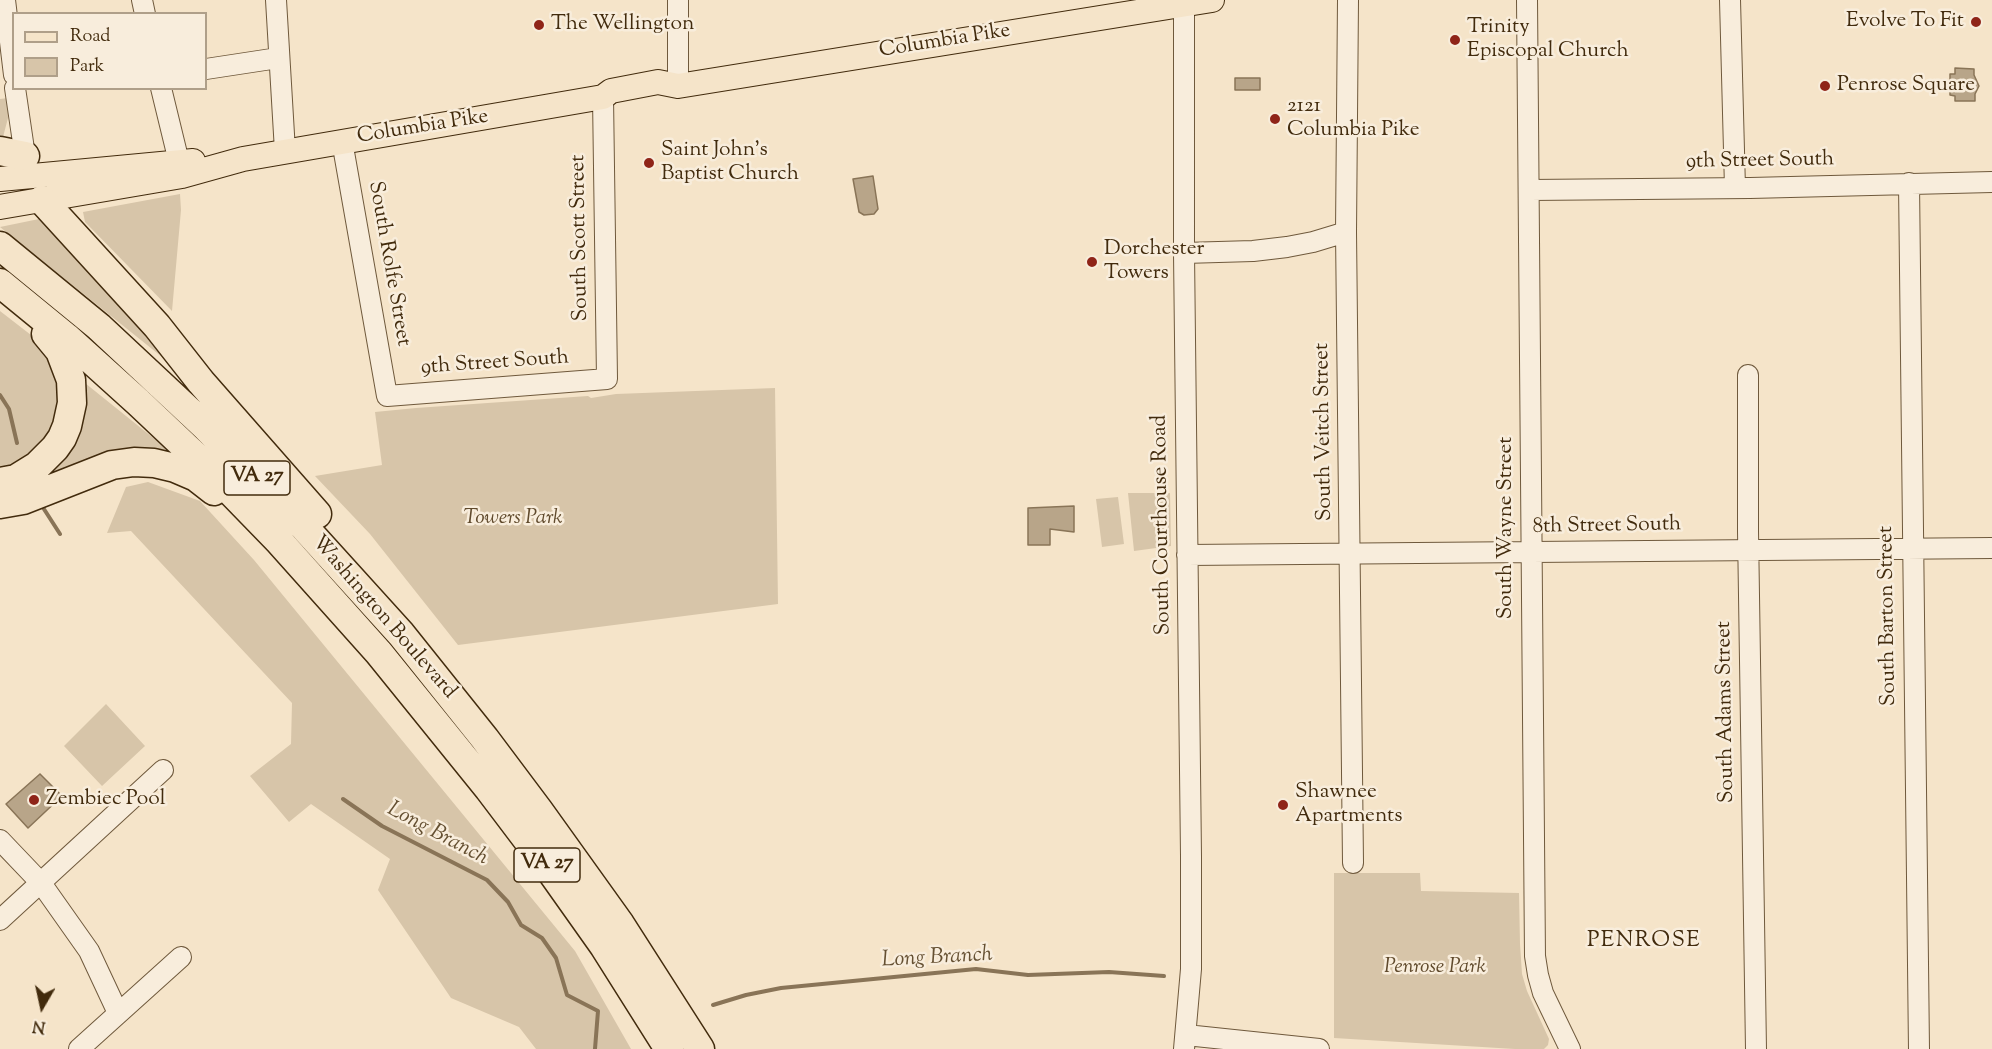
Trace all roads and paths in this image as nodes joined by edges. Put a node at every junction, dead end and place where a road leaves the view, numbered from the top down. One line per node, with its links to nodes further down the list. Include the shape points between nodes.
1 (5, 0): 9 (street)
2 (276, 0): 10 (street)
3 (678, 0): 12 (street)
4 (1212, 0): 8 (main road, Columbia Pike)
5 (1348, 0): 27 (street, South Veitch Street)
6 (1527, 0): 25 (street, South Wayne Street)
7 (1730, 0): 24 (street)
8 (1184, 2): 12 (main road, Columbia Pike); 29 (street, South Courthouse Road)
9 (12, 58)
10 (278, 58): 11 (street); 17 (street)
11 (207, 69)
12 (678, 86): 15 (main road, Columbia Pike, via 658,82 611,91)
13 (15, 90): 20 (street)
14 (161, 93): 19 (street)
15 (603, 97): 16 (main road, Columbia Pike); 33 (street, South Scott Street)
16 (342, 141): 17 (main road, Columbia Pike); 34 (street, South Rolfe Street)
17 (285, 152): 18 (main road, Columbia Pike)
18 (243, 159): 19 (main road, Columbia Pike); 20 (main road, Columbia Pike, via 171,178)
19 (179, 162): 20 (main road, Columbia Pike, via 77,163)
20 (24, 171): 21 (main road, Columbia Pike); 26 (main road, Columbia Pike); 44 (highway, via 362,567 432,655)
21 (0, 178)
22 (1992, 182): 23 (street, 9th Street South)
23 (1909, 183): 24 (street, 9th Street South); 39 (street, South Barton Street)
24 (1735, 188): 25 (street, 9th Street South)
25 (1530, 190): 40 (street, South Wayne Street)
26 (0, 207)
27 (1346, 232): 29 (street, via 1287,248); 41 (street, South Veitch Street)
28 (0, 246): 44 (highway, Washington Boulevard / VA 27, via 136,360 240,460 377,608)
29 (1185, 253): 42 (street, South Courthouse Road)
30 (0, 283): 43 (highway, Washington Boulevard / VA 27, via 175,436)
31 (0, 297): 35 (highway, via 60,351 69,370 72,391 71,414 63,438 27,473)
32 (1748, 375): 38 (street, South Adams Street)
33 (607, 379): 34 (street, 9th Street South)
34 (387, 396)
35 (0, 482)
36 (0, 504): 43 (highway, via 23,500 112,465 143,461 165,465 204,483)
37 (1992, 548): 39 (street, 8th Street South)
38 (1749, 549): 39 (street, 8th Street South); 40 (street, 8th Street South); 58 (street, South Adams Street)
39 (1913, 549): 59 (street, South Barton Street)
40 (1532, 552): 41 (street, 8th Street South); 57 (street, South Wayne Street, via 1535,956 1543,993)
41 (1350, 554): 42 (street, 8th Street South); 47 (street, South Veitch Street)
42 (1187, 555): 52 (street, South Courthouse Road, via 1191,969)
43 (312, 578): 54 (highway, Washington Boulevard / VA 27, via 411,690 513,820 577,907)
44 (486, 739): 55 (highway, Washington Boulevard / VA 27, via 599,895)
45 (163, 770): 48 (street)
46 (0, 840): 48 (street)
47 (1353, 863)
48 (41, 883): 49 (street); 51 (street, via 89,951)
49 (0, 920)
50 (181, 957): 51 (street)
51 (118, 1013): 53 (street)
52 (1185, 1042): 56 (street)
53 (79, 1049)
54 (669, 1049)
55 (700, 1049)
56 (1319, 1049)
57 (1570, 1049)
58 (1756, 1049)
59 (1918, 1049)

